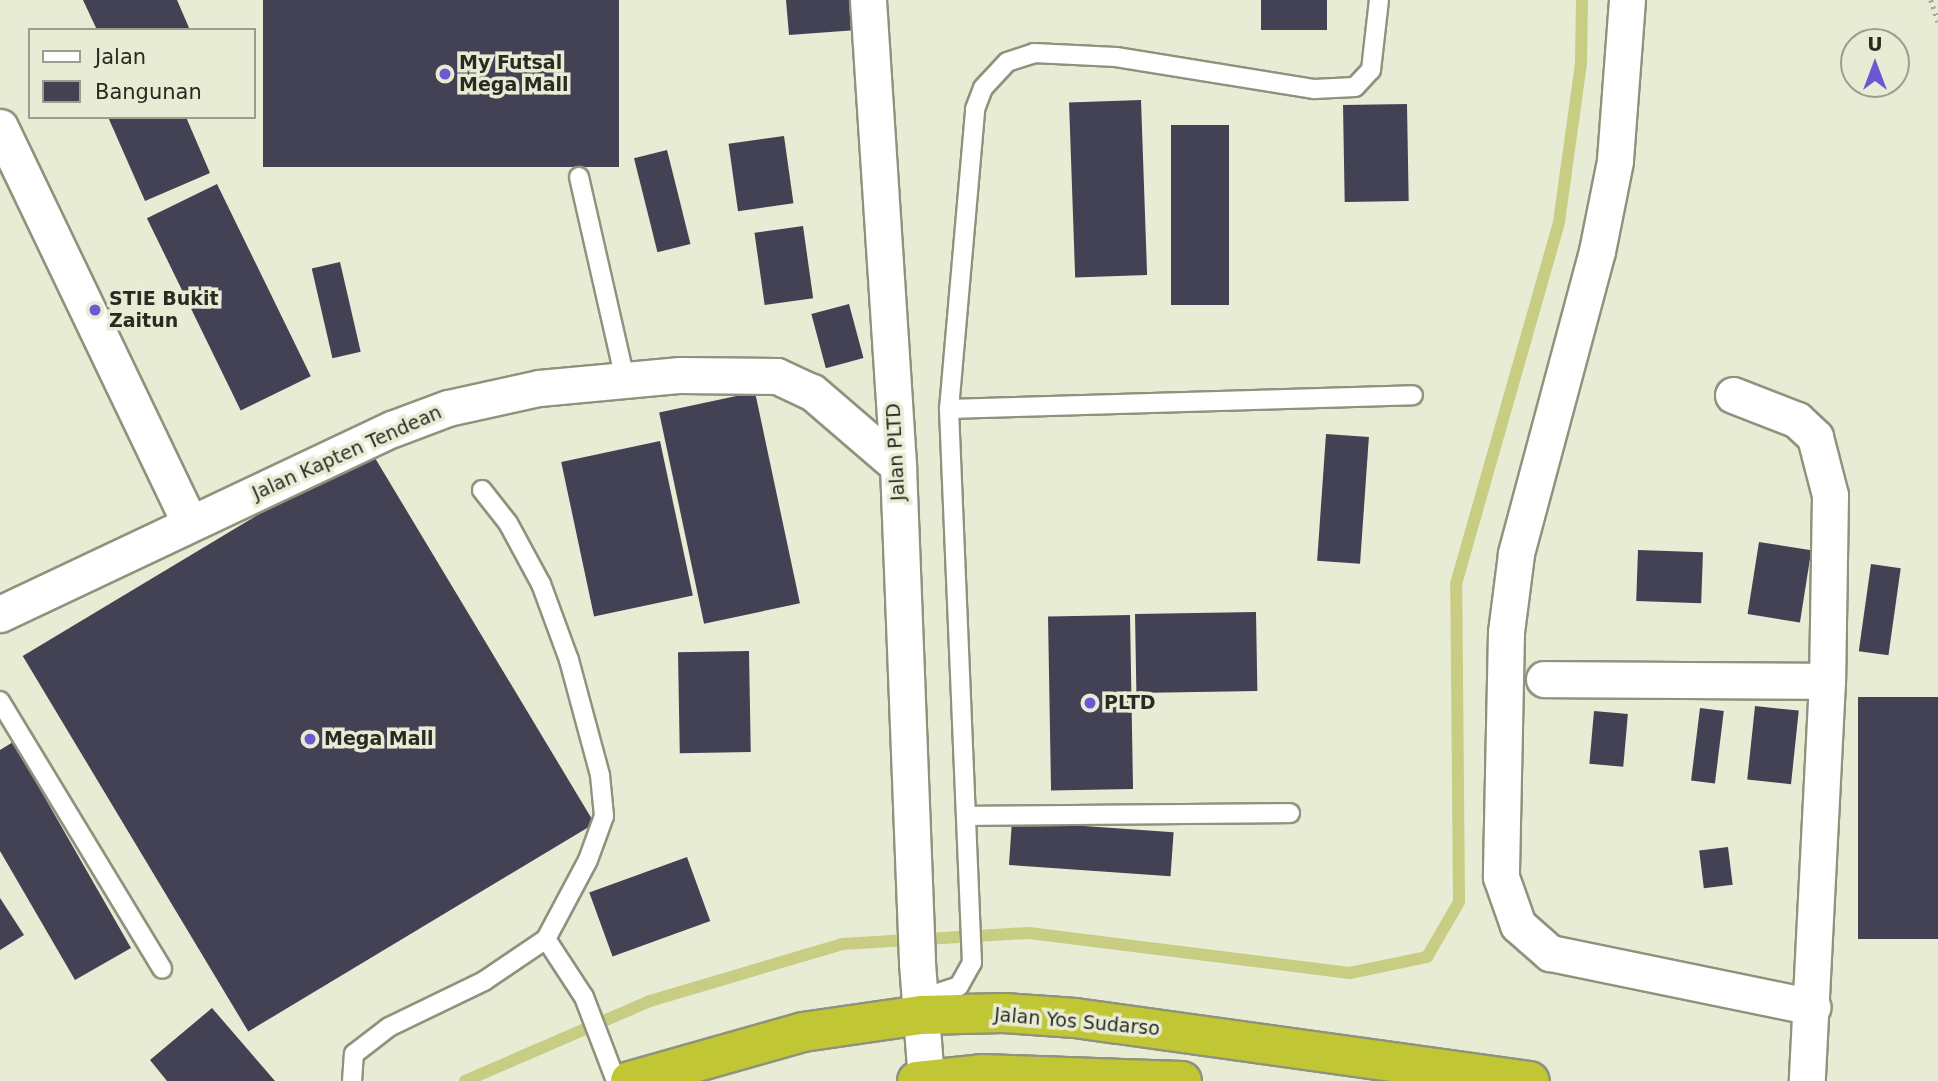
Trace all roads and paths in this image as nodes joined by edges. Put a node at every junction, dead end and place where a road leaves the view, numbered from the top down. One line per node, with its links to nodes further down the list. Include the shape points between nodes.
1 (868, 0): 12 (street, Jalan PLTD)
2 (1379, 0): 11 (lane, via 1371,70 1355,87 1314,89 1116,57 1034,52 1007,62 992,74 975,109)
3 (1627, 0): 24 (street, via 1615,161 1597,251 1516,554 1506,632 1501,877 1518,925 1550,953)
4 (1931, 0): 5 (path)
5 (1938, 22)
6 (0, 127): 14 (street)
7 (579, 177): 8 (lane)
8 (625, 380): 12 (street, Jalan Kapten Tendean, via 680,375 777,376 812,392); 14 (street, Jalan Kapten Tendean, via 539,388 448,408 391,429)
9 (1413, 395): 11 (lane)
10 (1733, 395): 17 (street, via 1797,420 1815,438 1825,463 1830,495)
11 (949, 409): 20 (lane)
12 (898, 466): 23 (street, Jalan PLTD)
13 (482, 490): 21 (lane, via 508,523 541,584 569,660 600,775 604,817 588,860)
14 (190, 523): 15 (street, Jalan Kapten Tendean)
15 (0, 614)
16 (1544, 679): 17 (street)
17 (1827, 681): 24 (street)
18 (0, 701): 22 (lane)
19 (1290, 813): 20 (lane)
20 (966, 817): 23 (lane, via 972,963 959,986)
21 (546, 939): 26 (lane, via 484,981 389,1027 354,1054); 27 (lane, via 584,997)
22 (162, 969)
23 (920, 1007): 25 (street, Jalan PLTD); 28 (highway, Jalan Yos Sudarso, via 803,1032); 30 (highway, Jalan Yos Sudarso, via 1075,1018)
24 (1812, 1007): 31 (street)
25 (922, 1080): 29 (highway, via 1082,1074)
26 (352, 1081)
27 (616, 1081)
28 (630, 1081)
29 (1182, 1081)
30 (1530, 1081)
31 (1807, 1081)

